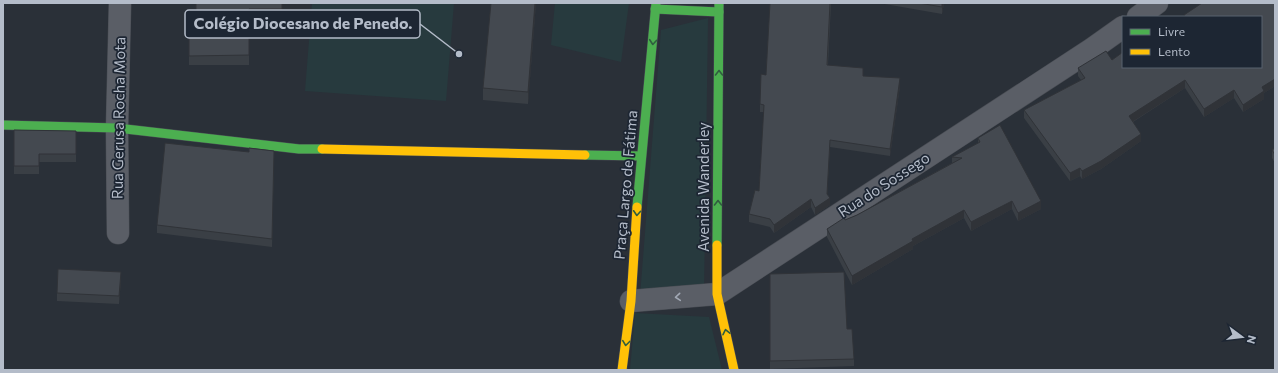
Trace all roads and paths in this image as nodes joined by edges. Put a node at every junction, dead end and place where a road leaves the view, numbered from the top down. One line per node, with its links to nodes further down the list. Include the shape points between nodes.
1 (120, 3): 8 (street, Rua Gerusa Rocha Mota)
2 (1157, 3): 5 (street)
3 (656, 6): 4 (main road); 9 (main road, Praça Largo de Fátima, one-way to 9)
4 (719, 7): 11 (main road, Avenida Wanderley, one-way to 4)
5 (1139, 16)
6 (1122, 28): 11 (street, Rua do Sossego)
7 (3, 125): 8 (main road)
8 (118, 128): 9 (main road, via 299,149); 10 (street, Rua Gerusa Rocha Mota)
9 (641, 156): 12 (main road, Praça Largo de Fátima, one-way to 12)
10 (118, 233)
11 (717, 294): 12 (street, Rua do Sossego, one-way to 12); 14 (main road, Avenida Wanderley, one-way to 11)
12 (631, 301): 13 (main road, Praça Largo de Fátima, one-way to 13)
13 (622, 370)
14 (734, 370)

